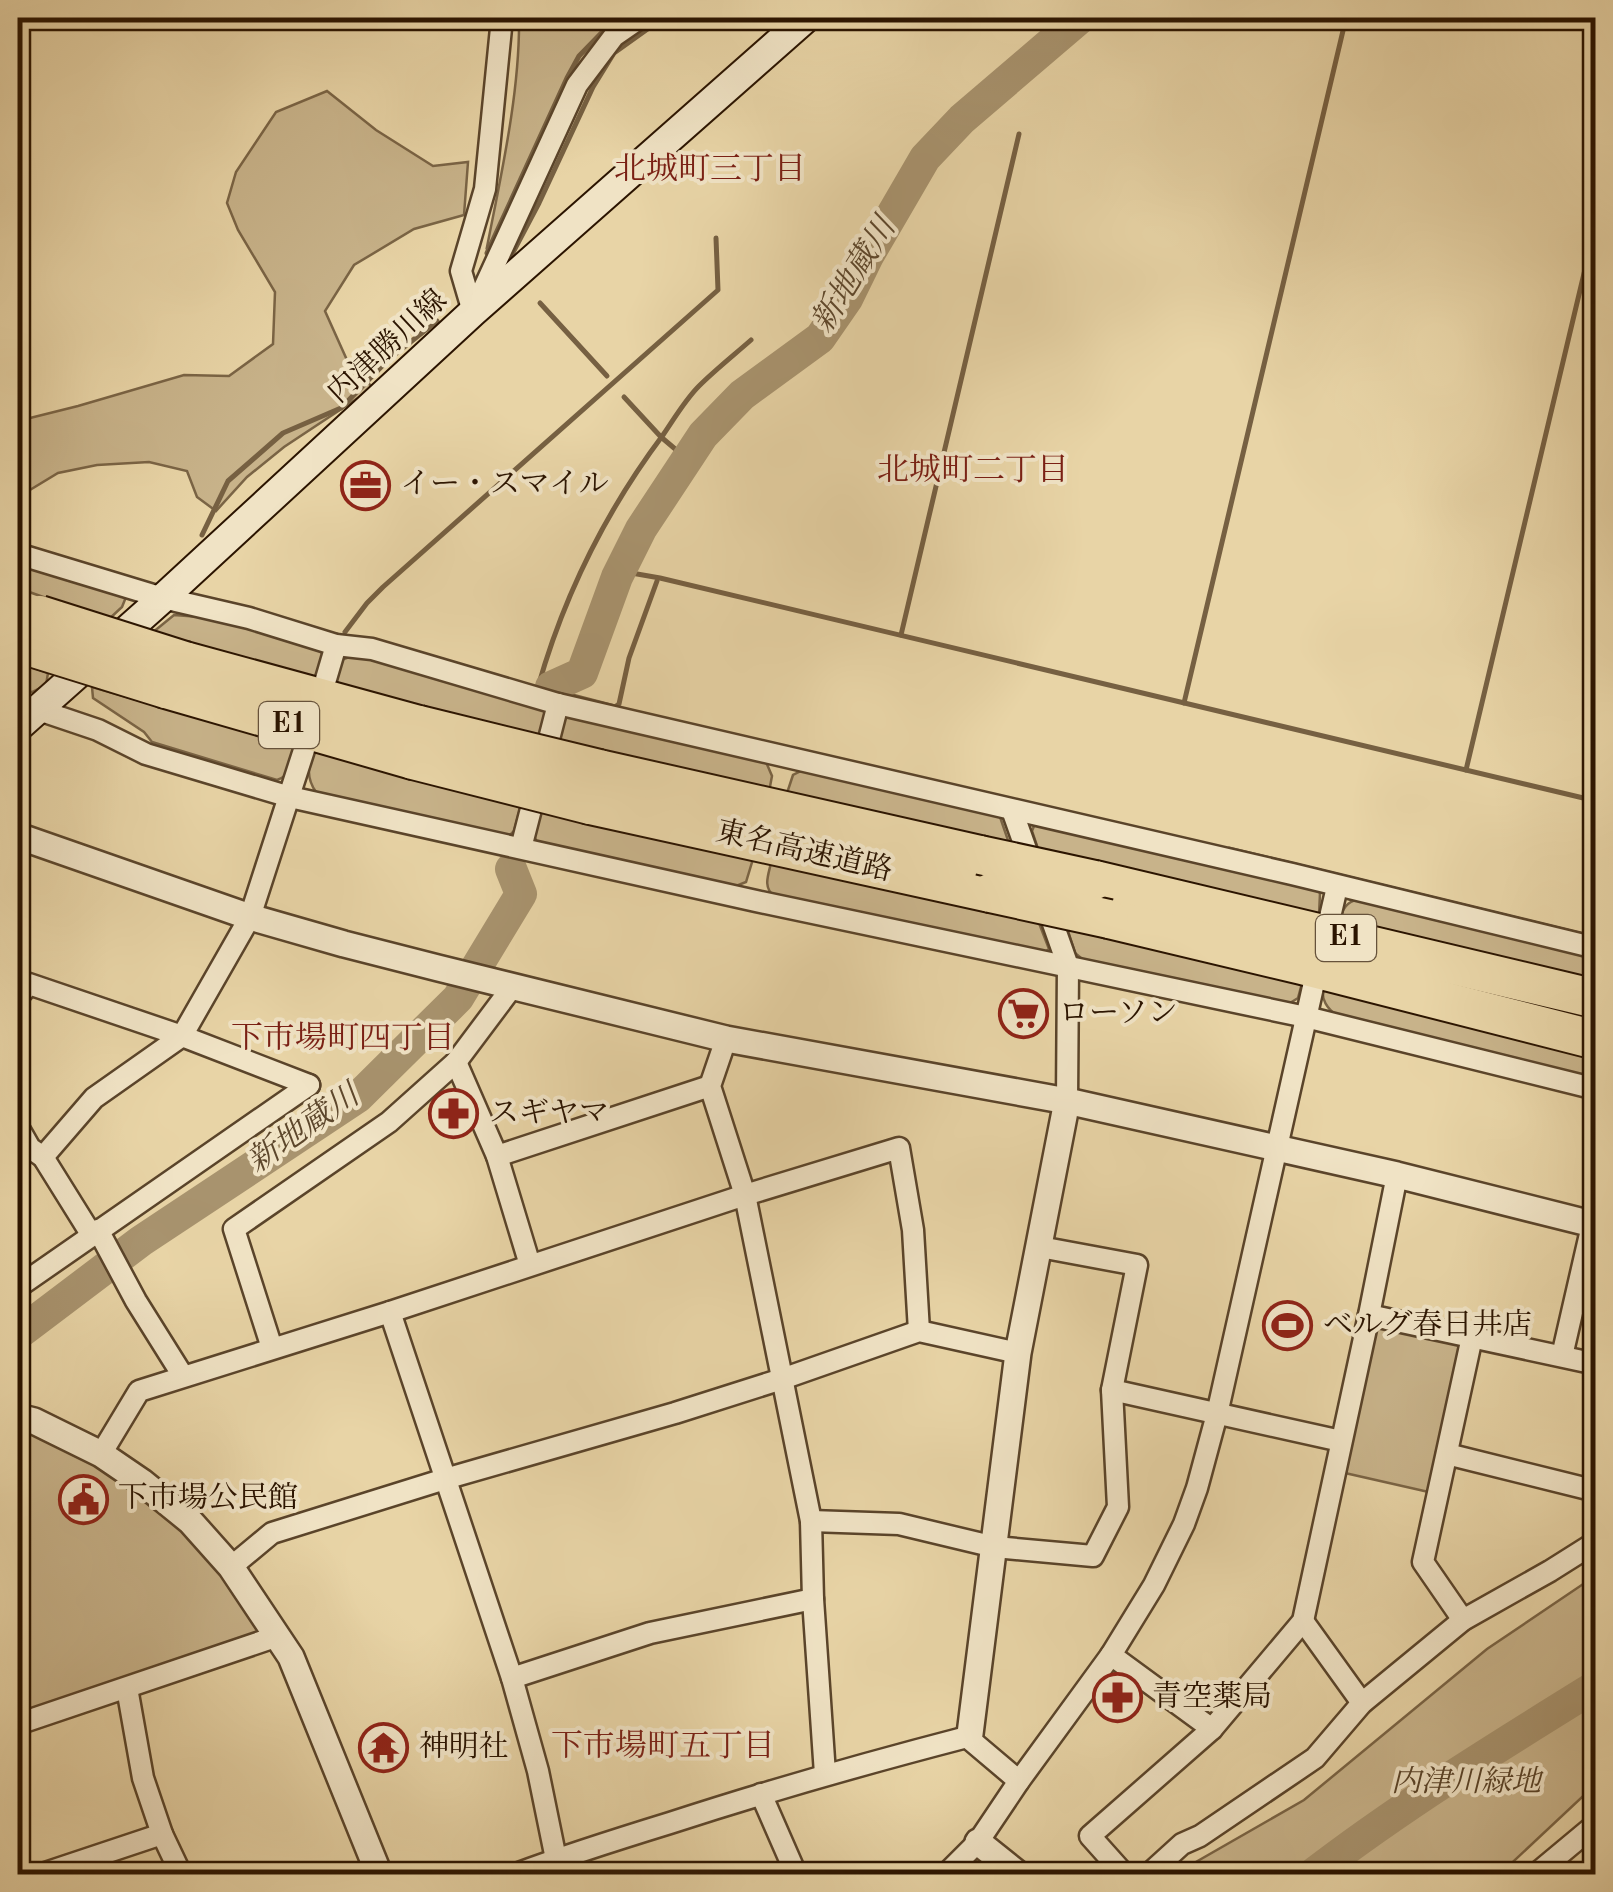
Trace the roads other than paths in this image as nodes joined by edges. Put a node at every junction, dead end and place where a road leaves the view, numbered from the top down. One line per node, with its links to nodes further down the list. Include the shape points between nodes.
1 (502, 18): 4 (street, via 485,188 461,272)
2 (640, 18): 4 (street, via 614,36 577,85)
3 (806, 18): 4 (main road, 内津勝川線)
4 (473, 312): 6 (main road, 内津勝川線)
5 (18, 554): 6 (street)
6 (164, 598): 8 (street); 11 (main road, 内津勝川線)
7 (25, 622): 13 (highway, 東名高速道路 / E1, bridge, via 175,675)
8 (336, 645): 9 (street); 10 (street, via 372,648)
9 (326, 679)
10 (558, 704): 15 (street); 17 (street)
11 (24, 714): 14 (street, via 98,730 146,754)
12 (304, 750): 14 (street)
13 (595, 787): 26 (highway, 東名高速道路 / E1, bridge, via 980,855); 30 (highway, 東名高速道路 / E1, bridge, via 990,893)
14 (290, 797): 17 (street); 19 (street)
15 (1012, 810): 18 (street); 22 (street)
16 (18, 836): 19 (street)
17 (520, 848): 22 (street)
18 (1337, 887): 20 (street); 21 (street)
19 (250, 917): 23 (street); 28 (street)
20 (1330, 917)
21 (1596, 948)
22 (1068, 966): 27 (street); 34 (street)
23 (508, 985): 29 (street); 31 (street)
24 (1314, 987): 27 (street)
25 (18, 997): 28 (street, via 29,984)
26 (1596, 999)
27 (1306, 1016): 33 (street); 36 (street)
28 (182, 1036): 37 (street); 42 (street, via 310,1084)
29 (726, 1039): 32 (street); 34 (street)
30 (1596, 1040)
31 (456, 1062): 38 (street); 50 (street, via 389,1122 234,1229)
32 (710, 1086): 38 (street); 40 (street)
33 (1596, 1089)
34 (1067, 1101): 36 (street); 43 (street)
35 (18, 1127): 37 (street)
36 (1276, 1148): 39 (street); 57 (street)
37 (30, 1154): 42 (street)
38 (497, 1156): 44 (street)
39 (1397, 1174): 41 (street); 47 (street)
40 (745, 1194): 44 (street); 48 (street, via 899,1148 913,1230); 55 (street)
41 (1594, 1219): 52 (street)
42 (95, 1232): 45 (street); 54 (street)
43 (1040, 1247): 51 (street); 56 (street, via 1137,1264)
44 (530, 1264): 46 (street)
45 (18, 1287)
46 (390, 1312): 50 (street); 62 (street)
47 (1369, 1314): 49 (street); 59 (street)
48 (919, 1331): 51 (street); 55 (street)
49 (1472, 1337): 52 (street); 61 (street)
50 (272, 1348): 54 (street)
51 (1018, 1354): 66 (street)
52 (1562, 1356): 53 (street)
53 (1596, 1364)
54 (183, 1376): 60 (street, via 139,1390)
55 (782, 1379): 62 (street); 64 (street)
56 (1112, 1390): 57 (street); 66 (street, via 1118,1507 1093,1556)
57 (1217, 1414): 59 (street); 72 (street, via 1184,1524)
58 (18, 1417): 60 (street)
59 (1341, 1441): 69 (street)
60 (101, 1454): 67 (street, via 190,1520)
61 (1447, 1454): 63 (street); 70 (street, via 1423,1562)
62 (445, 1479): 67 (street, via 272,1533); 73 (street)
63 (1596, 1490)
64 (811, 1521): 66 (street, via 899,1524); 68 (street)
65 (1596, 1542): 70 (street)
66 (995, 1546): 78 (street)
67 (231, 1567): 71 (street)
68 (812, 1598): 73 (street, via 650,1634); 79 (street)
69 (1303, 1620): 75 (street); 77 (street)
70 (1463, 1620): 75 (street)
71 (278, 1636): 74 (street); 88 (street)
72 (1111, 1655): 77 (street); 80 (street)
73 (512, 1678): 85 (street)
74 (127, 1688): 76 (street); 83 (street, via 142,1778)
75 (1362, 1703): 94 (street, via 1315,1758 1182,1844)
76 (18, 1724)
77 (1212, 1729): 93 (street, via 1090,1836)
78 (968, 1735): 79 (street); 80 (street)
79 (825, 1774): 81 (street)
80 (1020, 1780): 84 (street)
81 (761, 1794): 85 (street); 90 (street)
82 (1596, 1824): 95 (street)
83 (162, 1834): 86 (street); 87 (street)
84 (978, 1842): 91 (street); 92 (street)
85 (556, 1859): 89 (street)
86 (42, 1874)
87 (181, 1874)
88 (379, 1874)
89 (516, 1874)
90 (796, 1874)
91 (946, 1874)
92 (1018, 1874)
93 (1124, 1874)
94 (1150, 1874)
95 (1536, 1874)

